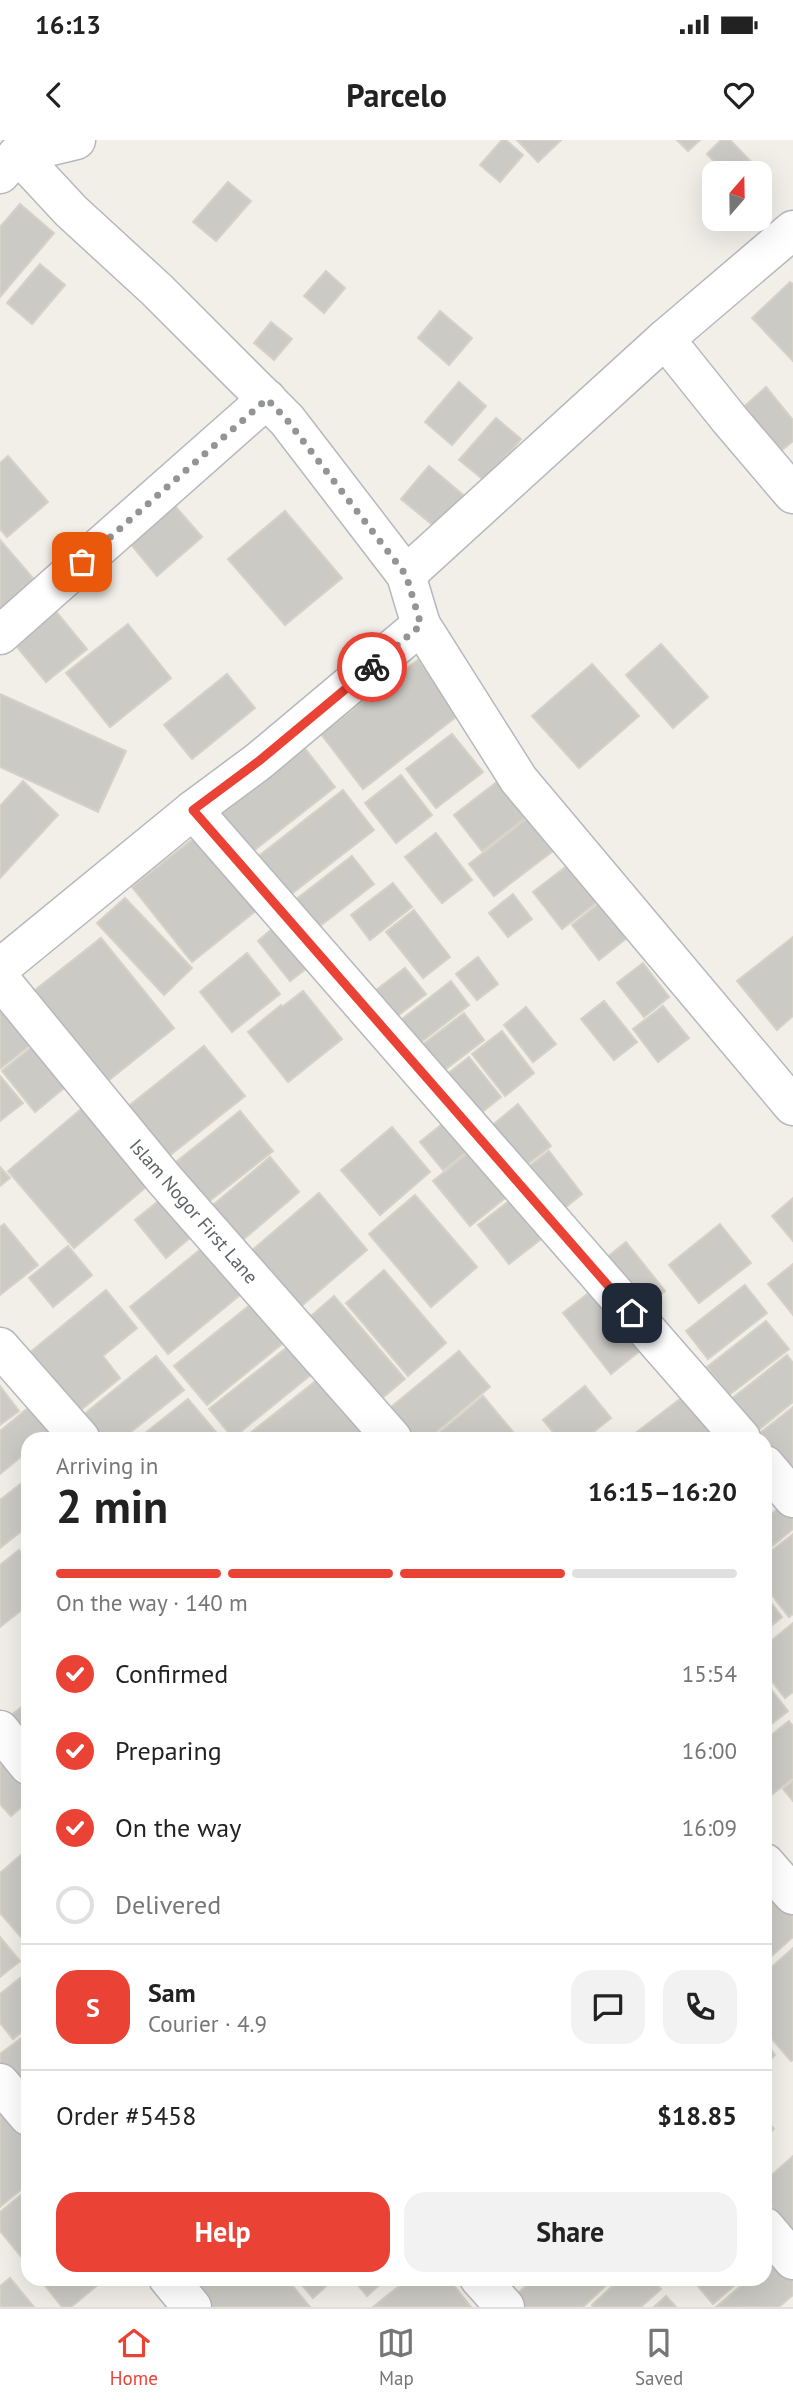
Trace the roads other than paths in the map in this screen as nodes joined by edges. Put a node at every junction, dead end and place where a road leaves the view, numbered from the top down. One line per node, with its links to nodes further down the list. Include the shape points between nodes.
1 (76, 140): 2 (street)
2 (9, 164): 5 (street, via 71,211)
3 (793, 230): 4 (street)
4 (664, 339): 6 (street); 7 (street)
5 (267, 399): 7 (street); 9 (street)
6 (793, 494)
7 (406, 575): 8 (street)
8 (421, 625): 10 (street, via 259,761); 13 (street, via 519,780)
9 (0, 635)
10 (193, 810): 11 (street); 17 (street)
11 (0, 968)
12 (0, 979): 16 (street, Islam Nogor First Lane, via 165,1180)
13 (793, 1106)
14 (0, 1347): 15 (street)
15 (75, 1432)
16 (387, 1432)
17 (736, 1432)
18 (772, 1473): 19 (street)
19 (793, 1498)
20 (0, 1730): 21 (street)
21 (21, 1756)
22 (772, 1871): 23 (street)
23 (793, 1895)
24 (0, 2083): 25 (street)
25 (21, 2108)
26 (772, 2235): 27 (street)
27 (793, 2260)
28 (175, 2286): 30 (street)
29 (486, 2286): 31 (street)
30 (192, 2307)
31 (505, 2307)

